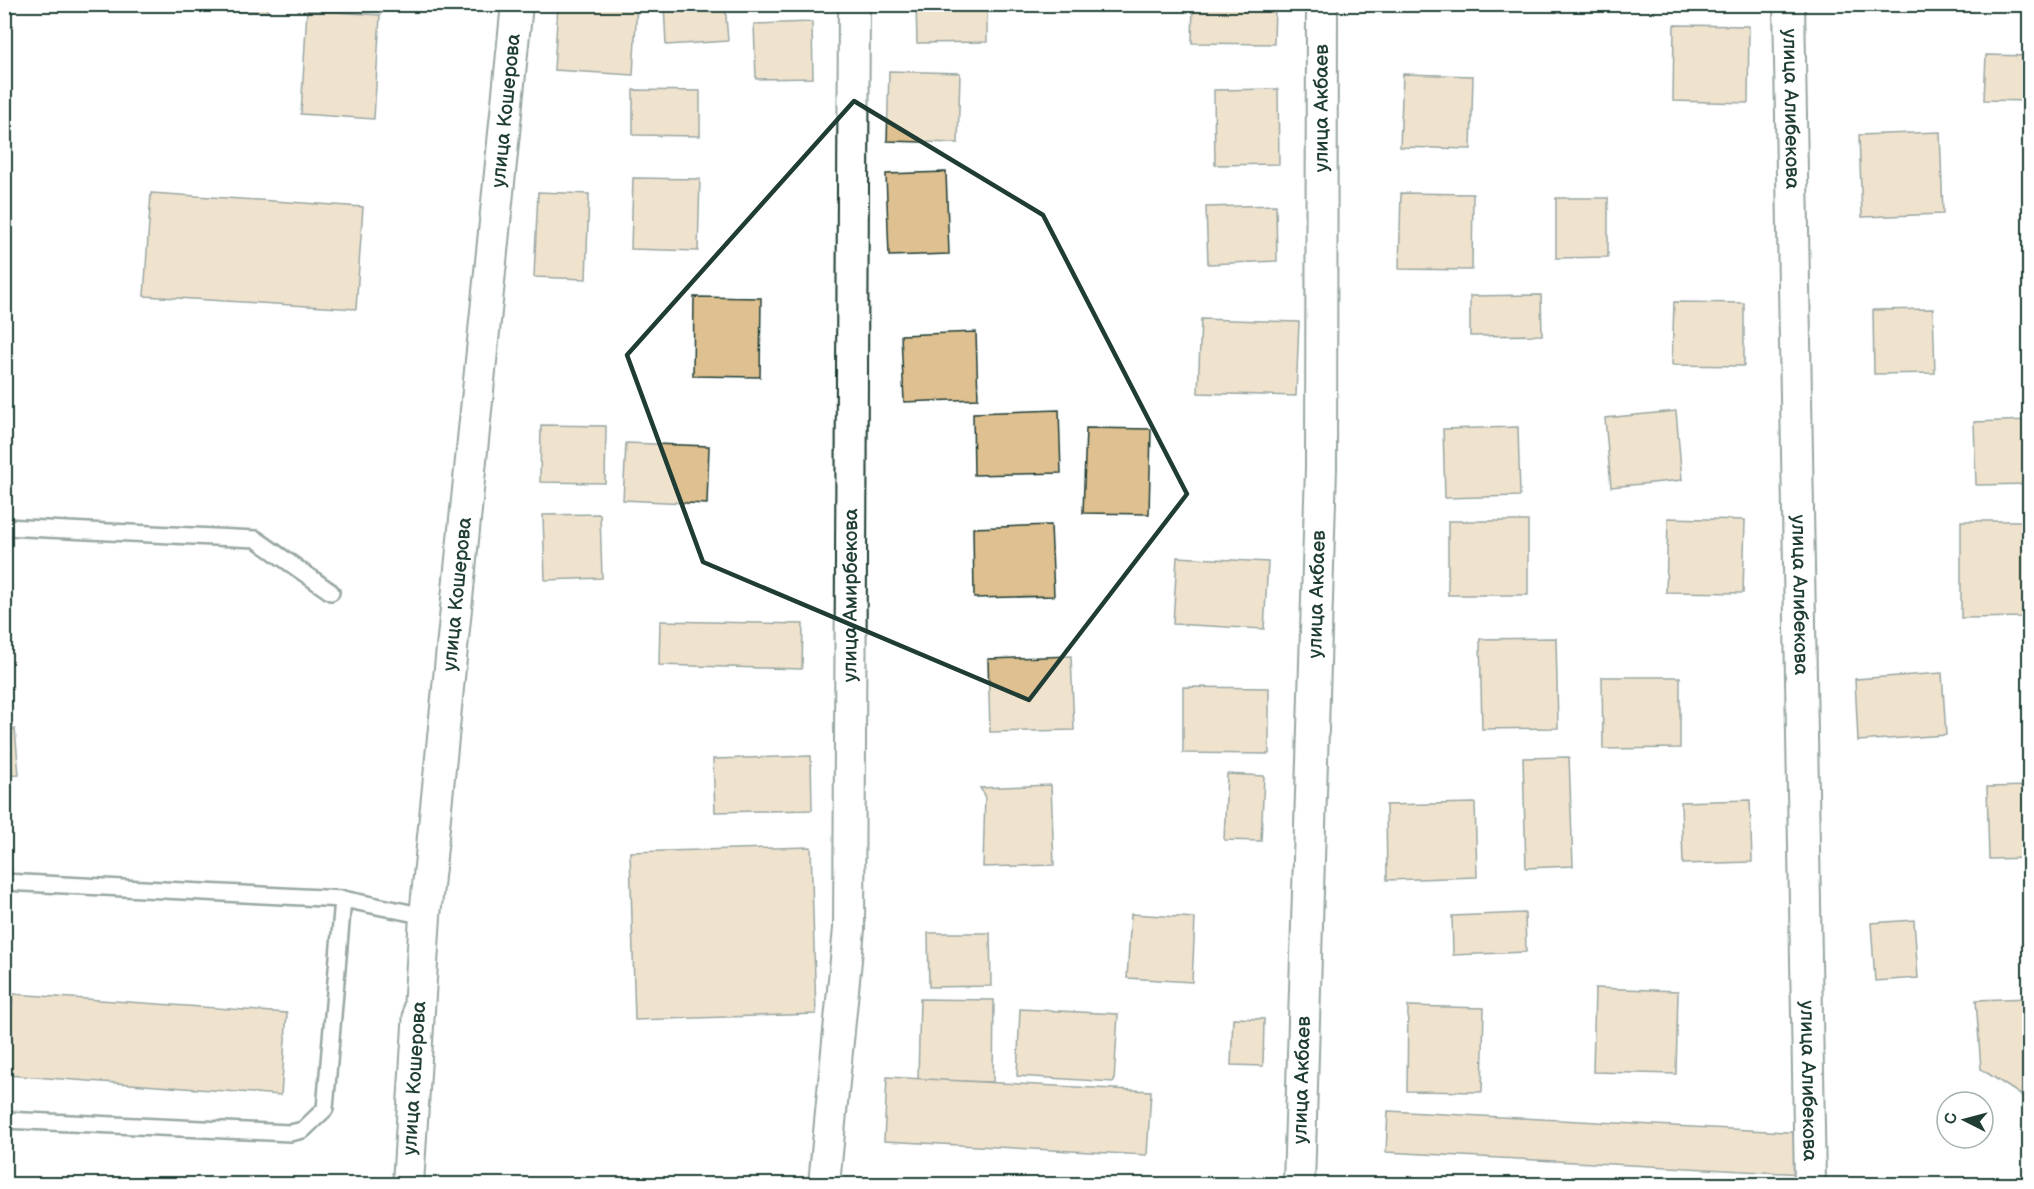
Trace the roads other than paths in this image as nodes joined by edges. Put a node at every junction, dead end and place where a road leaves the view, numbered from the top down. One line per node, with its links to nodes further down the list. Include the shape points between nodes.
1 (517, 4): 9 (street, улица Кошерова)
2 (854, 4): 12 (street, улица Амирбекова, via 849,929)
3 (1322, 4): 13 (street, улица Акбаев, via 1321,468)
4 (1790, 4): 14 (street, улица Алибекова)
5 (4, 526): 6 (lane, via 256,539)
6 (331, 592)
7 (4, 882): 8 (lane)
8 (344, 899): 9 (lane); 10 (lane, via 325,1108 303,1130 290,1133)
9 (425, 916): 11 (street, улица Кошерова)
10 (4, 1120)
11 (408, 1185)
12 (824, 1185)
13 (1299, 1185)
14 (1810, 1185)

